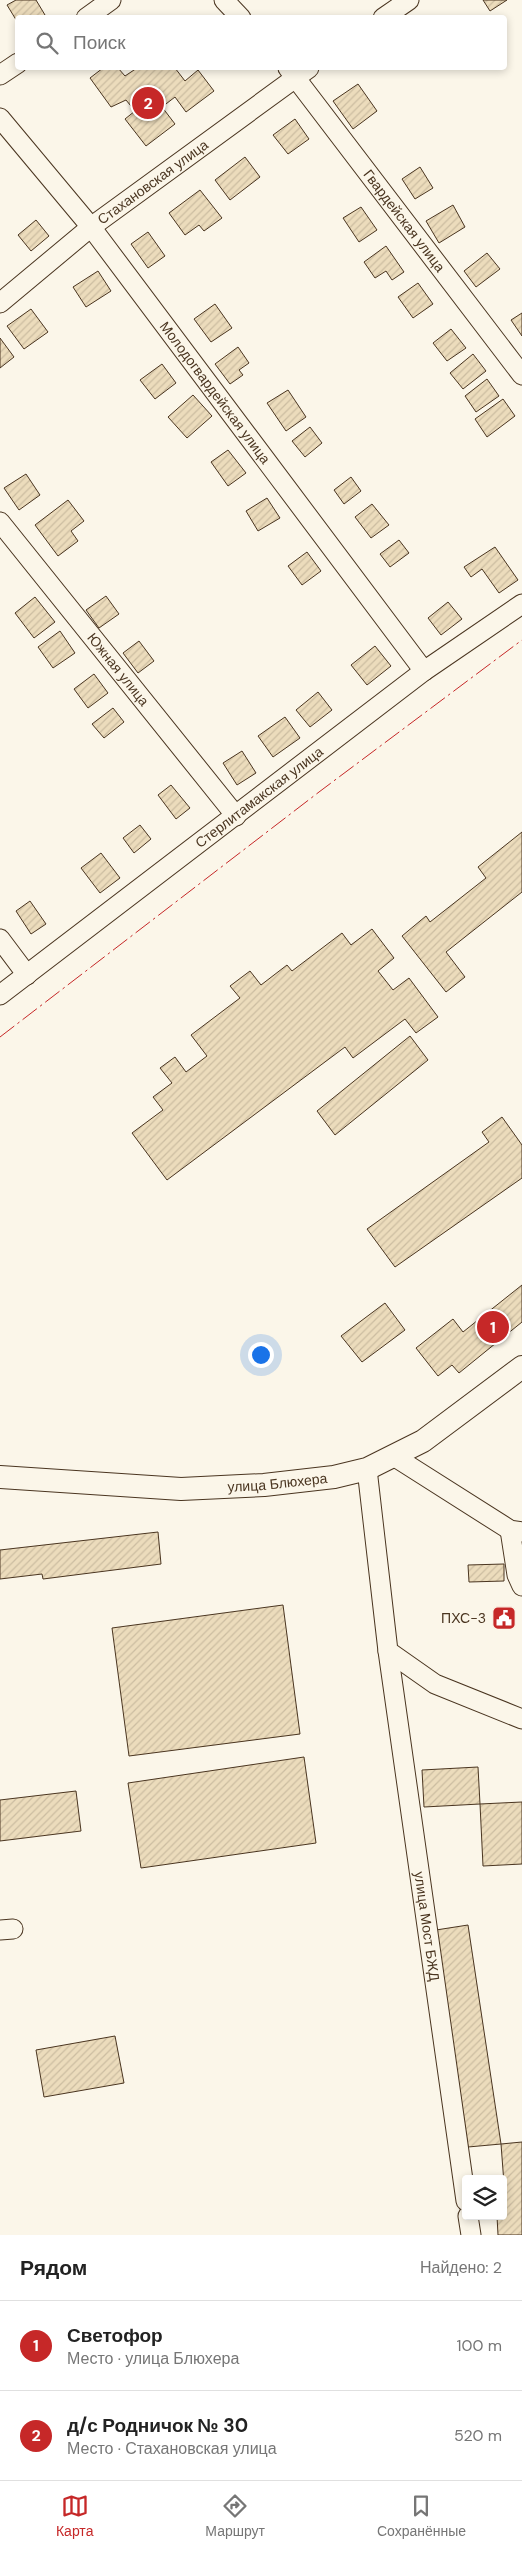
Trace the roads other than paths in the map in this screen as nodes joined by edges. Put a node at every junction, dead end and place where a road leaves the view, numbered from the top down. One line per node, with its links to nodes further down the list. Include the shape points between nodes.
1 (111, 0): 4 (street)
2 (224, 0): 5 (street)
3 (409, 0): 6 (street)
4 (90, 15)
5 (238, 15)
6 (387, 15)
7 (15, 65): 9 (street)
8 (297, 71): 11 (street, Стахановская улица); 13 (street, Гвардейская улица)
9 (0, 74)
10 (0, 118): 11 (street, Молодогвардейская улица)
11 (92, 228): 12 (street, Стахановская улица); 16 (street, Молодогвардейская улица)
12 (0, 302)
13 (522, 375)
14 (0, 522): 17 (street, Южная улица)
15 (522, 604): 16 (street, Стерлитамакская улица)
16 (424, 671): 17 (street, Стерлитамакская улица)
17 (236, 816): 19 (street, Стерлитамакская улица)
18 (0, 939): 19 (street)
19 (27, 975): 20 (street, Стерлитамакская улица)
20 (0, 995)
21 (522, 1367): 22 (main road, улица Блюхера, via 423,1441)
22 (395, 1457): 23 (main road, улица Блюхера); 25 (street)
23 (368, 1469): 24 (main road, улица Блюхера, via 264,1486 181,1489); 27 (street, улица Мост БЖД)
24 (0, 1477)
25 (516, 1531): 26 (street, via 517,1575)
26 (522, 1586)
27 (388, 1651): 28 (street, via 435,1684); 29 (street, улица Мост БЖД)
28 (522, 1719)
29 (462, 2175)
30 (469, 2220): 31 (street)
31 (471, 2235)

